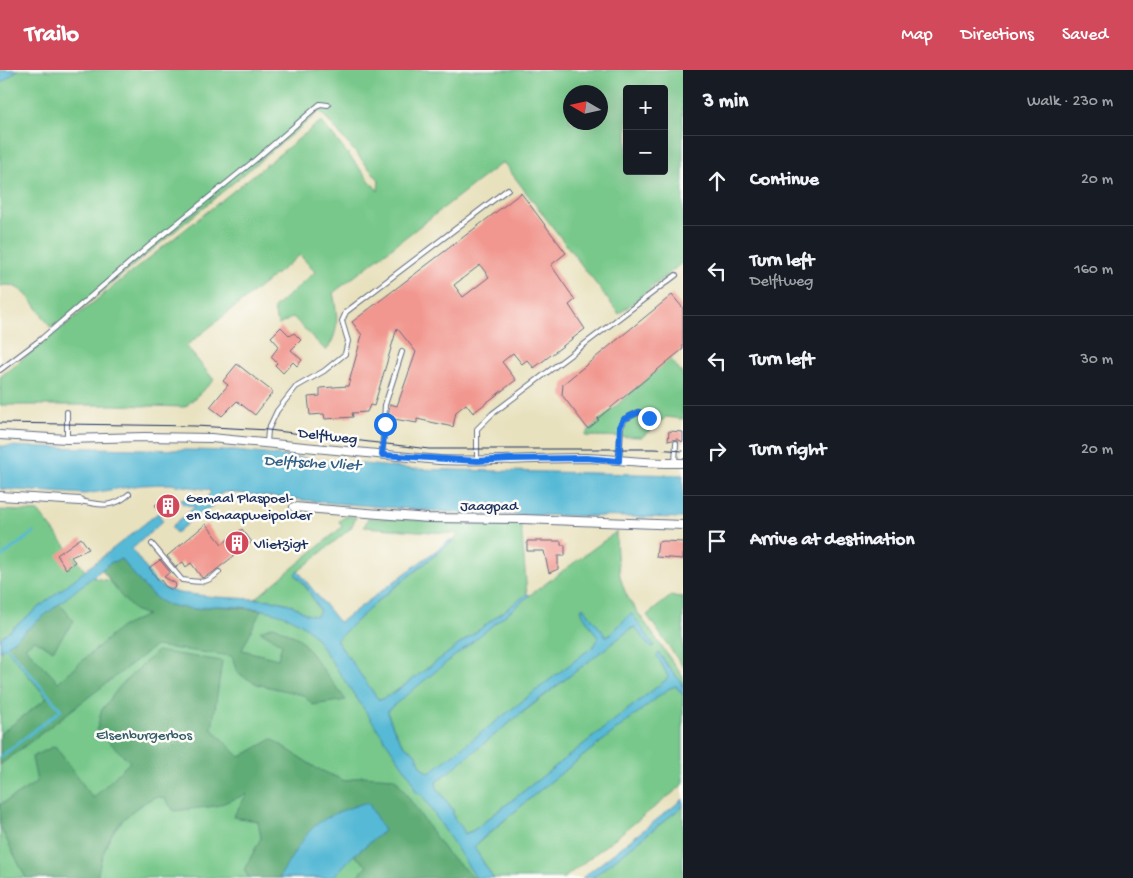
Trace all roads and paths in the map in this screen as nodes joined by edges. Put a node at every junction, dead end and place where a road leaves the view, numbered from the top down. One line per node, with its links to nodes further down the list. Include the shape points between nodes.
1 (328, 105): 5 (lane, via 320,104)
2 (508, 189): 11 (lane, via 346,312 342,321 348,341 345,354 296,387 273,419)
3 (676, 275): 13 (lane, via 492,414 477,430)
4 (402, 352): 12 (lane, via 385,404)
5 (0, 370)
6 (66, 412): 9 (lane)
7 (649, 418): 14 (lane, via 639,412 624,419 620,427)
8 (0, 435): 9 (street, Delftweg)
9 (66, 439): 11 (street, Delftweg, via 211,438)
10 (676, 442): 15 (lane)
11 (267, 443): 12 (street, Delftweg)
12 (382, 455): 13 (street, Delftweg)
13 (478, 461): 14 (street, Delftweg, via 557,458)
14 (619, 461): 15 (street, Delftweg)
15 (679, 463)
16 (130, 494): 18 (lane, via 113,505)
17 (0, 496): 18 (street)
18 (80, 501)
19 (294, 507): 20 (street, Jaagpad, via 428,518)
20 (683, 524)
21 (152, 544): 22 (lane, via 182,580 205,583)
22 (219, 572)

